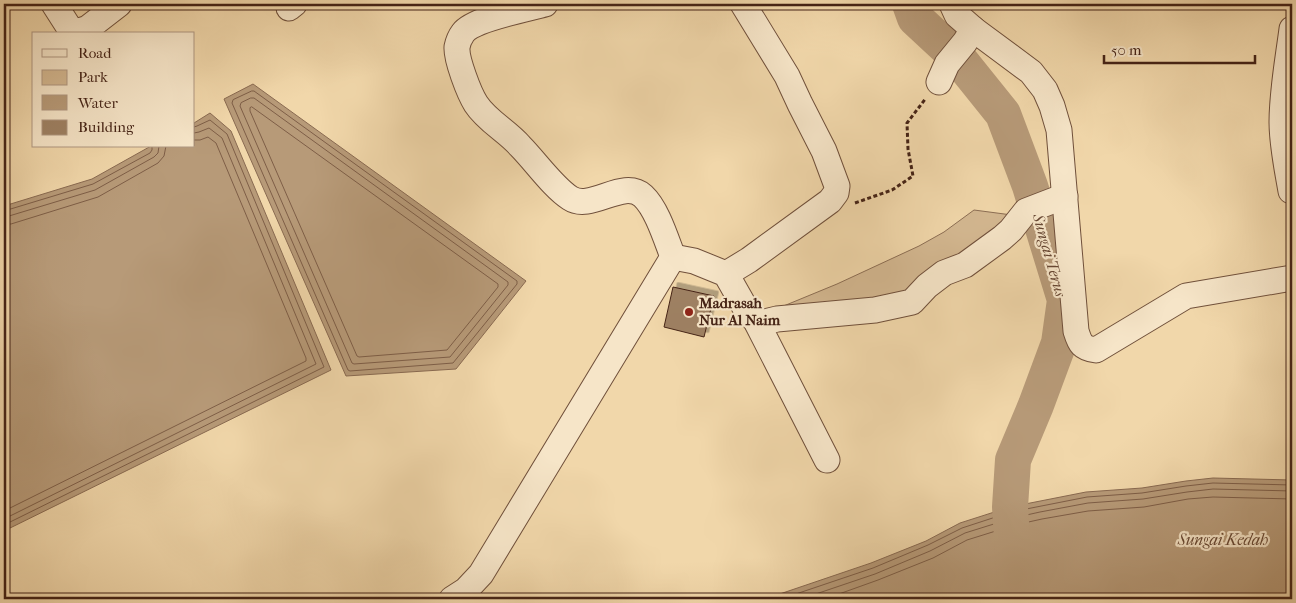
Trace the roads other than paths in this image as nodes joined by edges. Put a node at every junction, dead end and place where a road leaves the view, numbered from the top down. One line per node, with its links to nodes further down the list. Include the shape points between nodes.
1 (54, 4): 2 (street, via 70,30 79,31 88,28)
2 (119, 4)
3 (545, 4): 11 (street, via 483,21 464,31 457,47 458,60 476,104 518,143 562,193 573,200 589,200 625,191 636,192 643,197 655,212)
4 (743, 4): 12 (street, via 787,76 824,151 837,186 830,201)
5 (952, 4): 7 (street)
6 (1292, 29): 9 (street, via 1282,122)
7 (969, 36): 8 (street); 10 (street, via 1031,72 1045,90 1059,130)
8 (943, 73)
9 (1291, 190)
10 (1059, 199): 13 (street, via 1076,331 1079,342 1086,349 1096,350 1186,296); 14 (street, via 1026,211 1002,238 965,265 944,273 912,302 875,310)
11 (673, 257): 12 (street, via 694,261); 16 (street, via 481,574)
12 (726, 274): 14 (street, via 746,311)
13 (1292, 278)
14 (756, 321): 15 (street)
15 (827, 460)
16 (452, 599)

